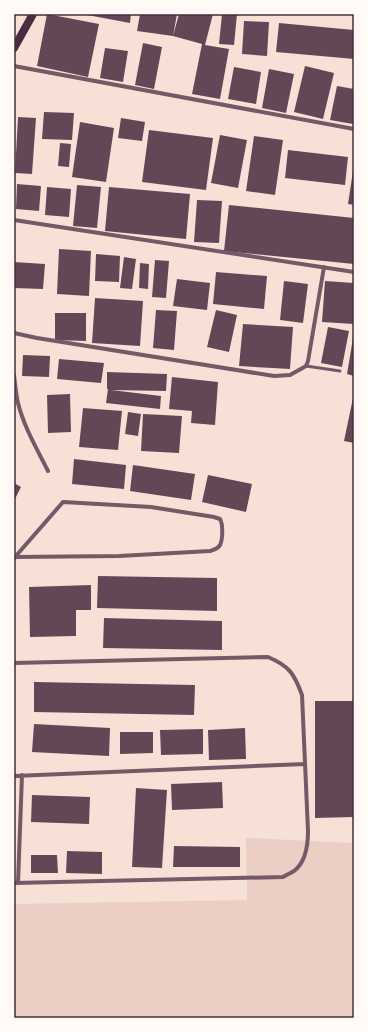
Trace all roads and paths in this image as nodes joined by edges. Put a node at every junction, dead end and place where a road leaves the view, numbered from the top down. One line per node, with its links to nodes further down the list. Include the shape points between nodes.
1 (33, 14): 2 (main road)
2 (14, 48)
3 (14, 66): 4 (street)
4 (354, 129)
5 (14, 220): 6 (street)
6 (324, 267): 7 (street); 9 (street)
7 (354, 272)
8 (14, 333): 9 (street, via 274,376 290,375)
9 (306, 366): 10 (lane)
10 (340, 371)
11 (14, 375): 12 (street, via 22,417)
12 (48, 471)
13 (15, 558): 13 (street, via 210,551 220,545 222,524 220,519 214,517 151,507 63,502)
14 (14, 663): 15 (street, via 268,657 290,670 298,682 302,694)
15 (305, 764): 16 (street); 18 (street, via 308,845 303,860 295,870 283,876)
16 (22, 775): 17 (street); 18 (street)
17 (14, 776)
18 (16, 883)

